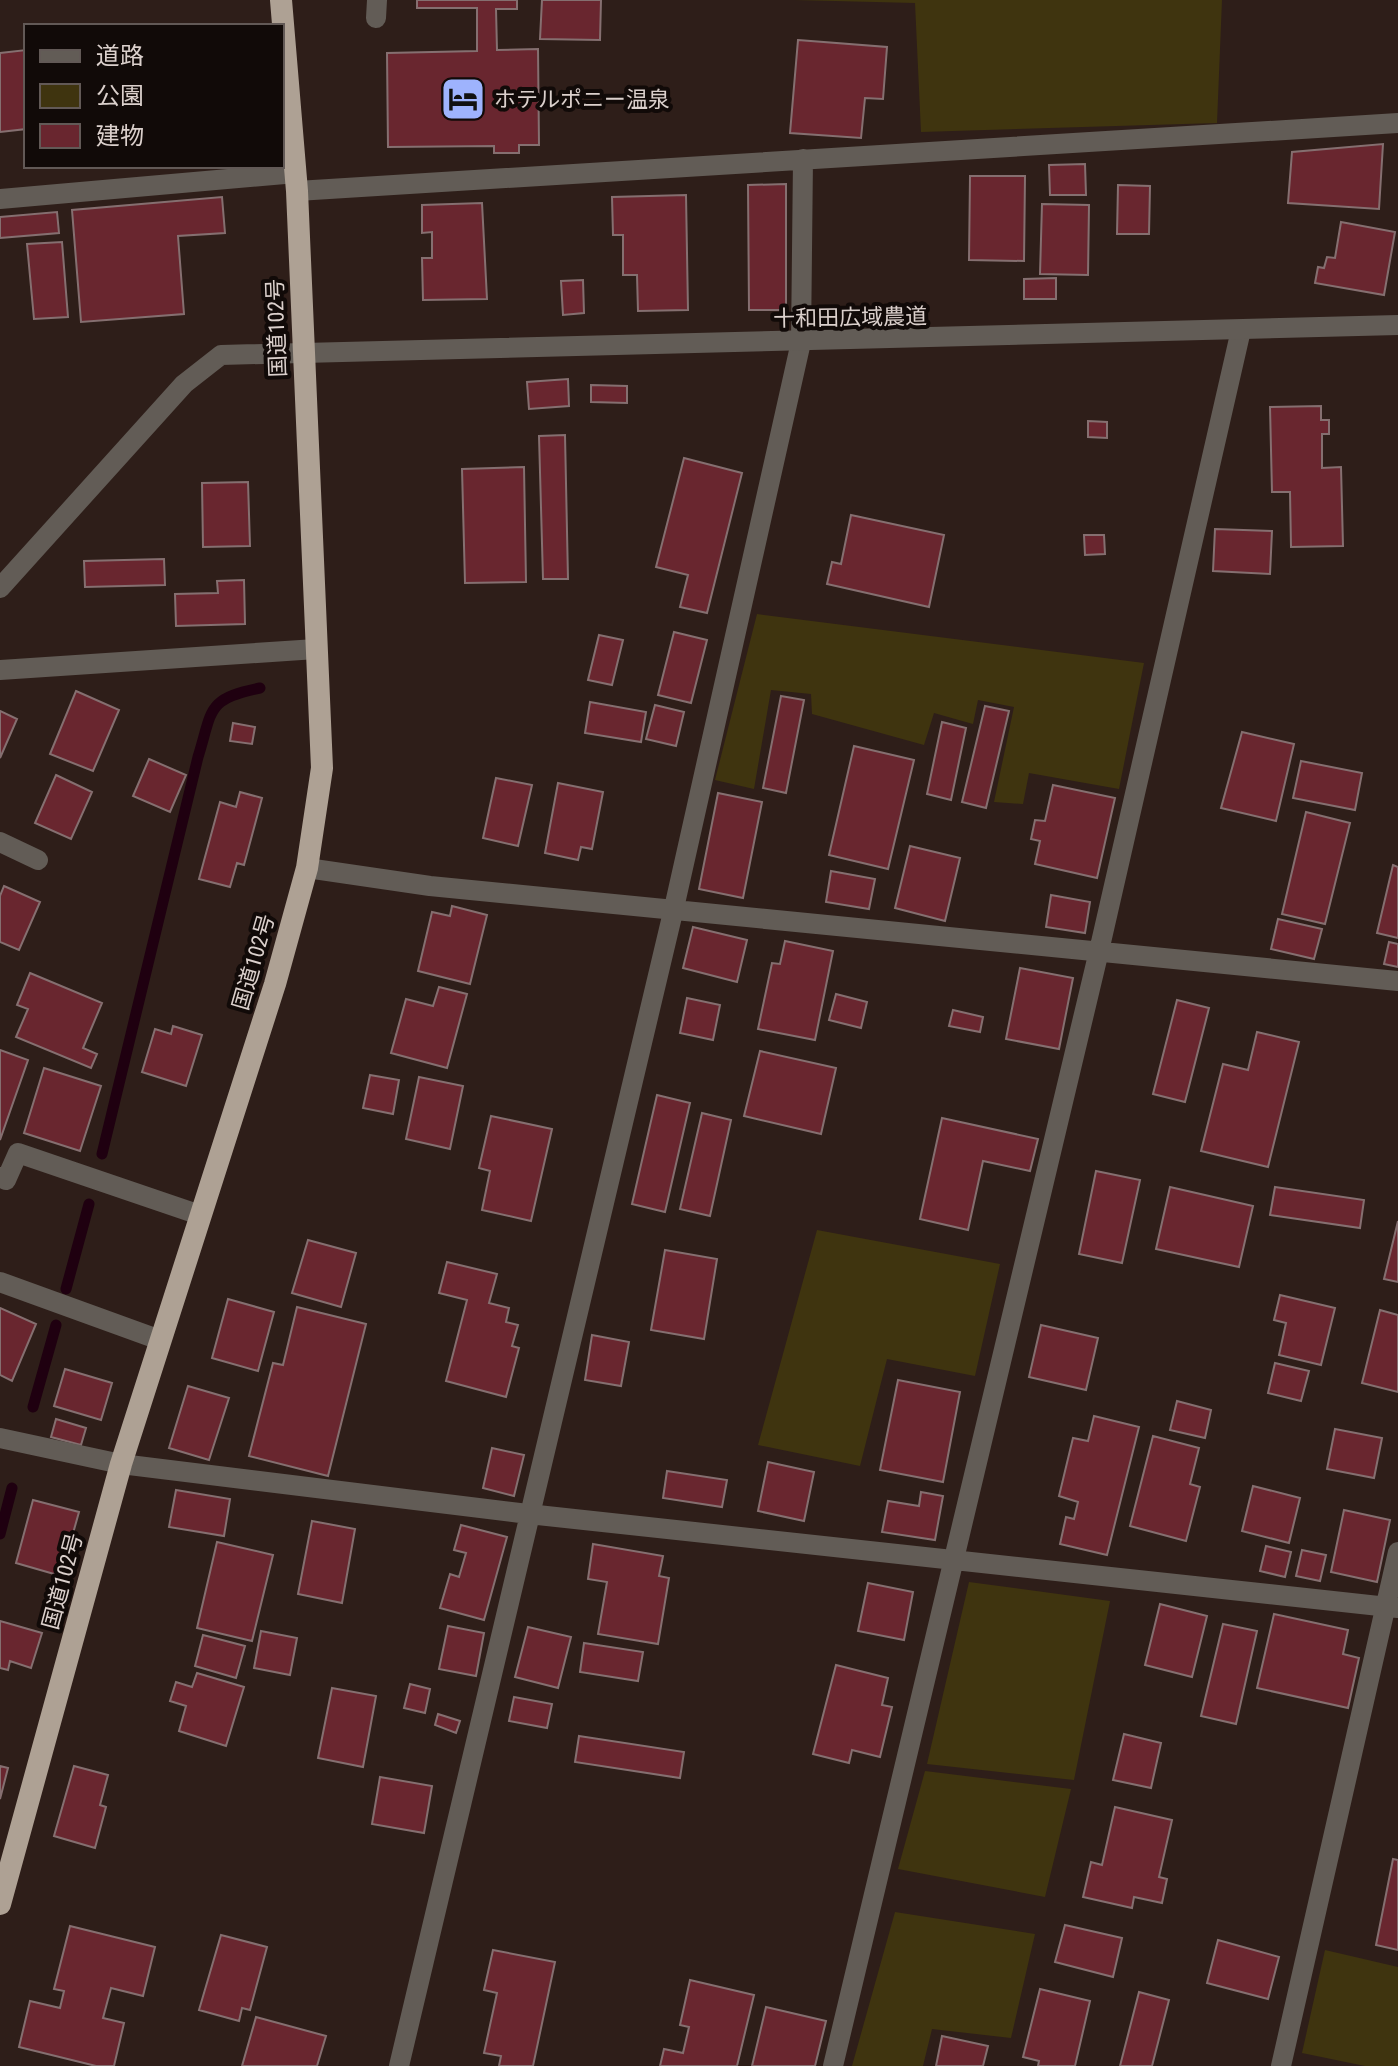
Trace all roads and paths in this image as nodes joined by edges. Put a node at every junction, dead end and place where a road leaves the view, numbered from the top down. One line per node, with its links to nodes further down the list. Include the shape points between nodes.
1 (281, 0): 2 (highway, 国道102号)
2 (283, 24)
3 (284, 36): 6 (highway, 国道102号)
4 (1398, 123): 5 (street)
5 (803, 159): 6 (street); 10 (street)
6 (296, 182): 7 (street); 11 (highway, 国道102号)
7 (0, 199)
8 (1398, 325): 9 (street, 十和田広域農道)
9 (1241, 330): 10 (street, 十和田広域農道); 19 (street)
10 (801, 342): 11 (street, 十和田広域農道); 18 (street)
11 (302, 351): 12 (street, 十和田広域農道, via 221,355 184,384); 13 (highway, 国道102号)
12 (0, 588)
13 (316, 649): 14 (street); 17 (highway, 国道102号, via 322,768)
14 (0, 670)
15 (0, 842): 16 (street)
16 (38, 860)
17 (307, 868): 18 (street, via 430,886); 22 (highway, 国道102号)
18 (674, 908): 19 (street); 27 (street)
19 (1099, 951): 20 (street); 29 (street)
20 (1398, 981)
21 (0, 1177): 22 (street, via 6,1180 18,1153)
22 (200, 1215): 24 (highway, 国道102号)
23 (0, 1282): 24 (street)
24 (160, 1340): 26 (highway, 国道102号)
25 (0, 1438): 26 (street)
26 (121, 1464): 27 (street); 31 (highway, 国道102号)
27 (528, 1514): 29 (street); 32 (street)
28 (1398, 1552): 30 (street)
29 (954, 1558): 30 (street); 33 (street)
30 (1391, 1607): 34 (street)
31 (1, 1899)
32 (399, 2066)
33 (833, 2066)
34 (1281, 2066)

